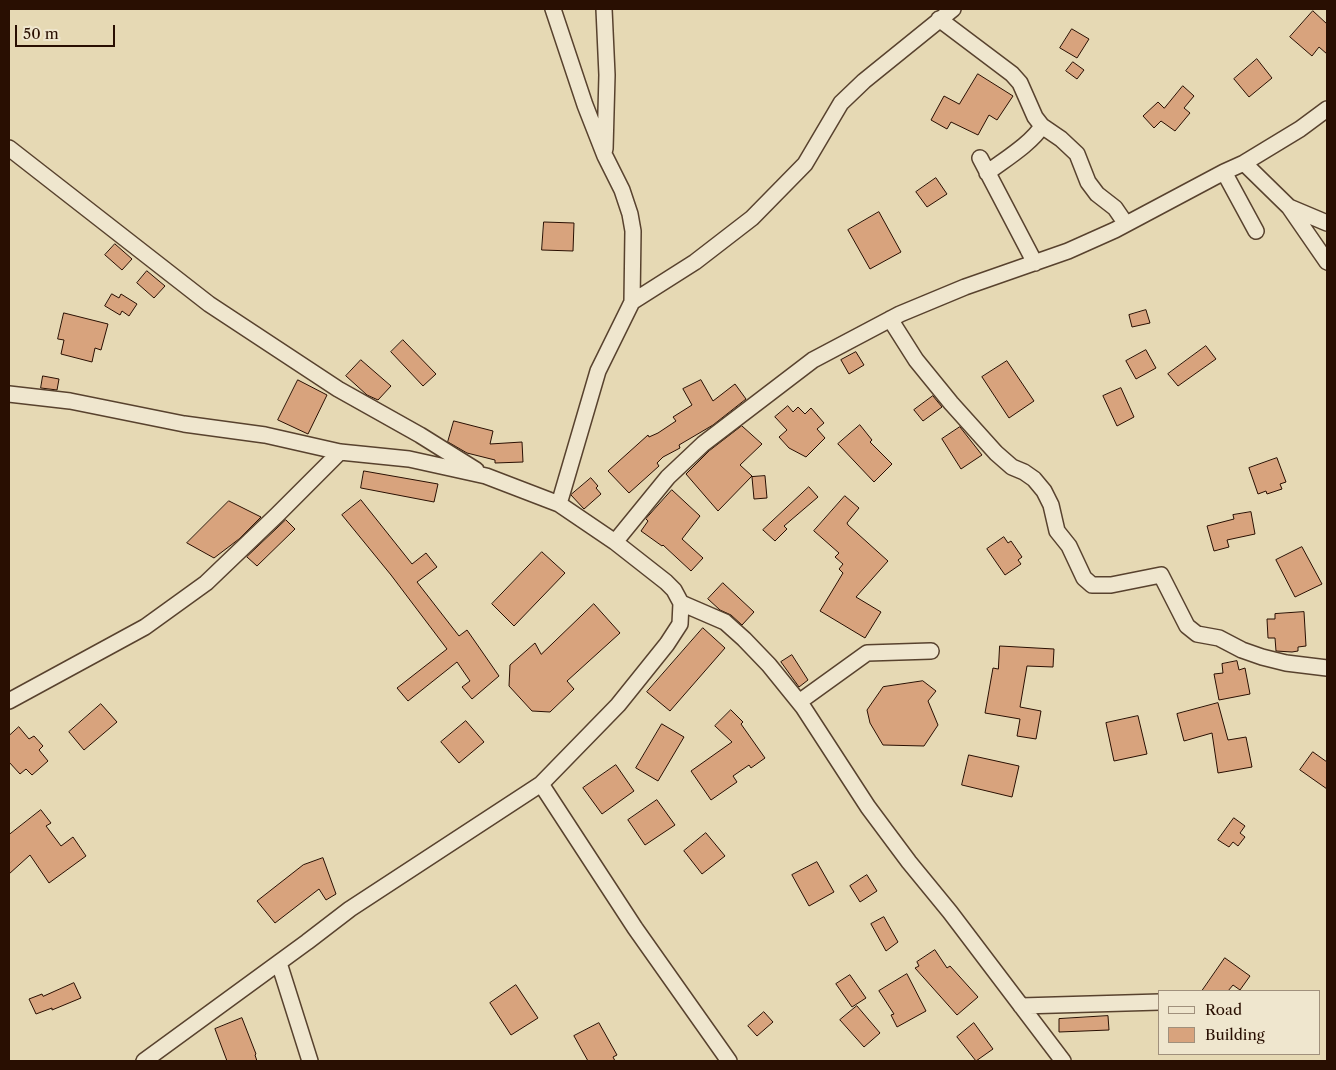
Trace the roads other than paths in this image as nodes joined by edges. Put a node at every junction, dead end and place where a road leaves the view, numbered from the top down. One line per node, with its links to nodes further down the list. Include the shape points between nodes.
1 (553, 9): 8 (street)
2 (604, 9): 8 (street, via 607,75)
3 (953, 9): 4 (street)
4 (939, 19): 6 (street, via 1012,74); 19 (street, via 841,103 805,164 752,218 695,262)
5 (1327, 109): 10 (street)
6 (1042, 126): 12 (street); 15 (street, via 1077,154 1088,182 1115,208)
7 (9, 148): 23 (street, via 208,304 338,389)
8 (605, 156): 19 (street, via 630,214 633,231)
9 (980, 158): 12 (street)
10 (1244, 163): 11 (street); 13 (street)
11 (1224, 172): 15 (street); 16 (street)
12 (988, 173): 17 (street)
13 (1290, 206): 14 (street); 18 (street)
14 (1327, 223)
15 (1126, 224): 17 (street, via 1068,251)
16 (1256, 231)
17 (1035, 262): 20 (street, via 964,287)
18 (1327, 262)
19 (632, 302): 24 (street, via 598,371)
20 (890, 319): 25 (street, via 813,360 703,444 668,478); 28 (street, via 916,360 951,403 996,453 1012,467 1034,479 1044,491 1057,531 1069,546 1084,578 1092,585 1111,585 1161,575 1187,626 1197,634 1219,638 1262,657)
21 (9, 394): 22 (street, via 70,401 184,424 265,435)
22 (340, 452): 23 (street, via 409,459); 29 (street, via 206,583 145,627)
23 (486, 476): 24 (street)
24 (559, 504): 25 (street)
25 (615, 542): 26 (street, via 666,582)
26 (681, 603): 30 (street, via 725,622 769,665); 31 (street, via 680,624 667,644 618,705)
27 (931, 651): 30 (street, via 867,652)
28 (1327, 668)
29 (9, 701)
30 (799, 702): 34 (street, via 868,807)
31 (541, 784): 32 (street, via 350,909); 37 (street, via 635,928)
32 (278, 963): 35 (street); 36 (street)
33 (1158, 1002): 34 (street)
34 (1020, 1006): 38 (street)
35 (144, 1061)
36 (310, 1061)
37 (729, 1061)
38 (1063, 1061)

